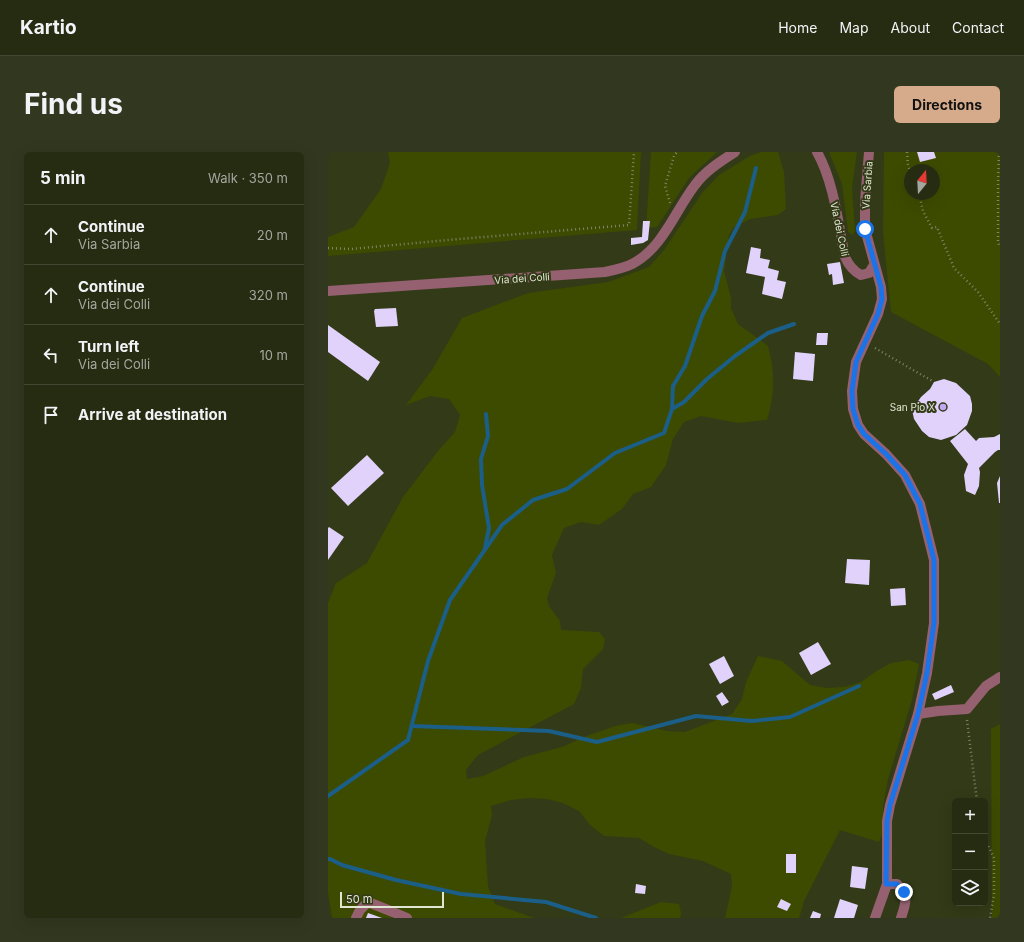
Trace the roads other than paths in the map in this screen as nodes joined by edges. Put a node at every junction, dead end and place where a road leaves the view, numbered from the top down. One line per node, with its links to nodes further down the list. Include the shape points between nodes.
1 (735, 152): 5 (street, Via dei Colli, via 709,170 695,184 656,243 632,264 605,272)
2 (818, 152): 4 (street, Via dei Colli, via 832,192 849,266 861,275 869,273)
3 (869, 152): 4 (street, Via Sarbia, via 865,229)
4 (874, 265): 7 (street, via 882,299 878,314 856,362 852,391 853,409 864,434 905,475 920,504 934,560 934,623)
5 (328, 291)
6 (1000, 677): 7 (street, via 986,686 967,709)
7 (918, 714): 8 (street, via 889,810)
8 (886, 884): 11 (street); 12 (street, via 897,884 904,892 906,902)
9 (356, 918): 10 (street, via 368,902)
10 (407, 918)
11 (875, 918)
12 (901, 918)

